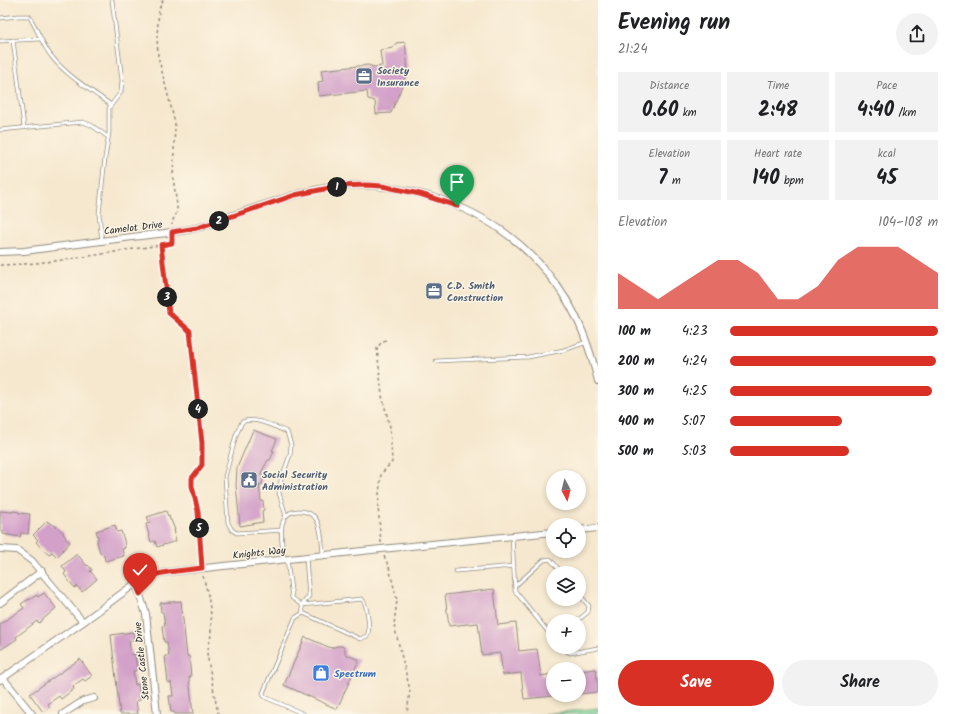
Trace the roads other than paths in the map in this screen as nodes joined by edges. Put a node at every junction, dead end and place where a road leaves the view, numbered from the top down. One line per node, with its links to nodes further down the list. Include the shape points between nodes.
1 (112, 0): 6 (lane, via 122,80 121,92)
2 (0, 18): 3 (lane, via 30,16)
3 (40, 39): 4 (lane); 6 (lane, via 53,58 71,76)
4 (13, 40): 5 (lane); 7 (lane)
5 (0, 41)
6 (111, 104): 9 (lane, via 108,108)
7 (24, 127): 8 (lane); 9 (lane, via 83,122)
8 (0, 130)
9 (108, 137): 10 (lane, via 99,214)
10 (102, 241): 11 (street, Camelot Drive); 12 (street, Camelot Drive, via 197,228 295,195 339,186 382,186 440,200 471,212 501,230 537,261 551,277 567,300)
11 (0, 252)
12 (587, 342): 13 (lane, via 564,350 528,357); 14 (street, Camelot Drive)
13 (436, 361)
14 (598, 381)
15 (286, 516): 18 (lane); 18 (lane, via 279,493 290,455 291,445 287,432 248,419 242,422 236,435 225,477 228,523 237,533); 22 (lane, via 302,511 315,517 320,531)
16 (598, 528): 17 (street)
17 (586, 529)
18 (282, 530): 24 (lane)
19 (546, 533): 20 (street, Knights Way)
20 (512, 536): 22 (street, Knights Way); 25 (lane)
21 (0, 549): 27 (street, via 17,550)
22 (323, 555): 23 (street, Knights Way)
23 (305, 557): 24 (street, Knights Way); 33 (lane, via 309,596)
24 (286, 559): 29 (street, Knights Way, via 168,572 153,575); 33 (lane, via 292,598)
25 (514, 566): 28 (lane); 30 (lane)
26 (556, 566): 30 (lane, via 550,560 544,560)
27 (42, 571): 32 (street); 36 (street)
28 (456, 571)
29 (136, 583): 36 (street, Knights Way); 44 (street, Stone Castle Drive, via 146,614)
30 (515, 586): 37 (lane, via 515,591)
31 (586, 602): 35 (lane, via 589,606)
32 (0, 603)
33 (302, 605): 34 (lane); 34 (lane, via 362,599 366,603 368,633 360,639 356,638)
34 (303, 613): 45 (lane, via 295,618 263,693 267,698)
35 (586, 614)
36 (83, 622): 40 (street, Knights Way)
37 (546, 629)
38 (598, 648): 39 (lane)
39 (586, 650)
40 (1, 679): 42 (street)
41 (94, 698): 43 (street)
42 (32, 714)
43 (63, 714)
44 (157, 714)
45 (304, 714)

